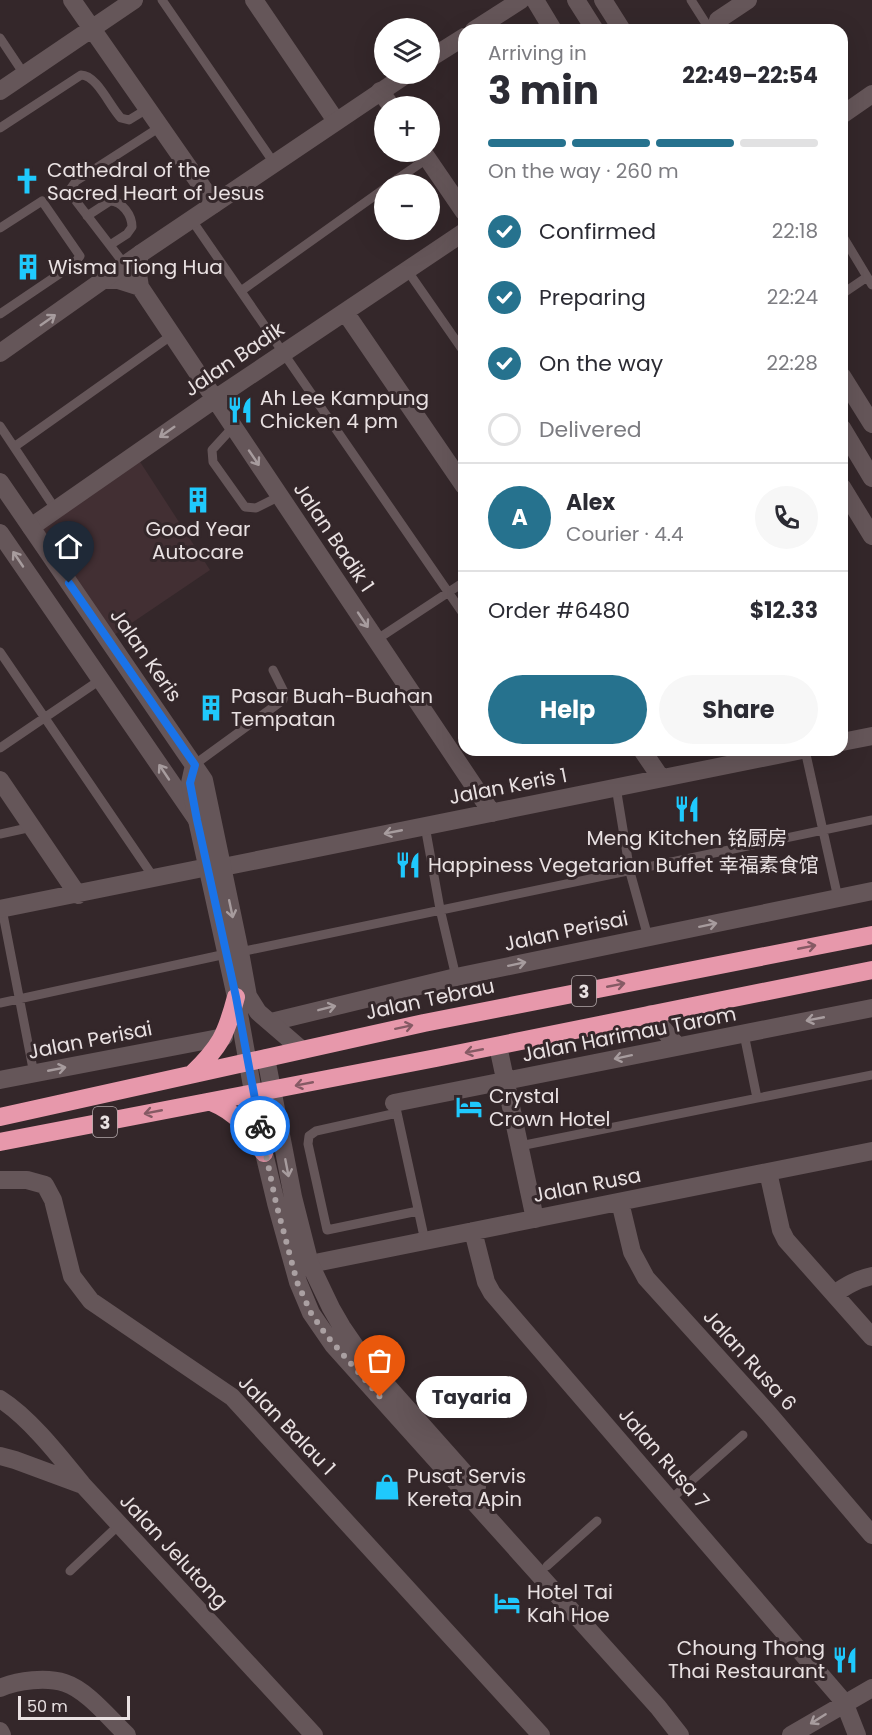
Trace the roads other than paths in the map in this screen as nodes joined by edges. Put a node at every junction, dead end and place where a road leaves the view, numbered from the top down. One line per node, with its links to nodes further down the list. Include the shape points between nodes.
1 (72, 0): 17 (street)
2 (134, 0): 17 (street)
3 (162, 0): 34 (lane)
4 (255, 0): 29 (street)
5 (521, 0): 11 (street)
6 (534, 0): 12 (street)
7 (576, 0): 13 (street)
8 (603, 0): 14 (street)
9 (691, 0): 15 (lane)
10 (748, 0): 16 (street)
11 (483, 24)
12 (550, 24)
13 (591, 24)
14 (618, 24)
15 (713, 24)
16 (715, 24)
17 (92, 29): 21 (street); 27 (street)
18 (0, 38): 21 (lane)
19 (458, 41): 20 (street)
20 (440, 52)
21 (24, 74): 23 (street)
22 (391, 84): 24 (street)
23 (0, 91)
24 (380, 91): 26 (street); 29 (street)
25 (872, 94): 28 (street)
26 (384, 96)
27 (147, 109): 30 (street); 31 (lane, via 129,120 121,118 86,74)
28 (848, 111)
29 (336, 121): 34 (street)
30 (160, 127): 38 (street); 39 (lane, via 73,184 73,196)
31 (0, 128)
32 (417, 162): 35 (lane)
33 (431, 162): 37 (street)
34 (274, 163): 38 (street)
35 (402, 174)
36 (374, 196): 51 (lane)
37 (458, 203)
38 (214, 204): 40 (street)
39 (87, 216): 43 (lane); 43 (lane, via 110,201 121,205 132,227)
40 (191, 219): 45 (street); 51 (lane)
41 (0, 228): 54 (lane, via 42,201 80,256)
42 (458, 236): 47 (street, Jalan Badik)
43 (110, 245): 46 (lane)
44 (848, 245): 49 (lane)
45 (140, 254): 46 (street); 50 (street)
46 (125, 265): 48 (street)
47 (407, 270): 53 (street, Jalan Badik); 56 (lane)
48 (103, 280): 50 (street); 58 (street, one-way to 48)
49 (870, 281): 52 (lane)
50 (140, 287): 55 (street, Jalan Badik 1)
51 (241, 291): 57 (lane)
52 (848, 291)
53 (345, 312): 57 (street, Jalan Badik); 66 (street)
54 (0, 314)
55 (172, 335): 60 (street, Jalan Badik 1); 65 (lane)
56 (458, 343)
57 (283, 353): 60 (street, Jalan Badik); 76 (lane)
58 (0, 354)
59 (848, 386): 61 (street)
60 (215, 399): 63 (street, Jalan Badik 1); 71 (street, Jalan Badik, one-way to 71)
61 (872, 424)
62 (0, 426): 65 (lane)
63 (233, 427): 69 (street, Jalan Badik 1, one-way to 69); 69 (lane, via 212,450 213,462 245,507 252,509)
64 (848, 438): 67 (street)
65 (14, 447): 71 (lane)
66 (458, 477)
67 (872, 478)
68 (0, 482): 72 (street, Jalan Keris)
69 (280, 496): 78 (street, Jalan Badik 1, one-way to 78)
70 (848, 497): 74 (street)
71 (56, 510): 72 (street, Jalan Badik)
72 (31, 527): 89 (street, Jalan Keris)
73 (0, 533): 81 (street, one-way to 73)
74 (872, 536)
75 (458, 586): 76 (lane)
76 (448, 592): 77 (lane); 78 (lane)
77 (458, 606)
78 (376, 640): 93 (street, Jalan Badik 1)
79 (0, 652): 82 (lane)
80 (273, 670): 89 (lane, via 284,692 283,700)
81 (100, 680): 82 (lane); 94 (street, one-way to 81)
82 (46, 718): 85 (lane); 102 (lane)
83 (872, 736): 84 (street)
84 (848, 741)
85 (0, 748)
86 (646, 756): 90 (street)
87 (760, 756): 90 (street, Jalan Keris 1)
88 (804, 756): 98 (lane)
89 (195, 765): 94 (street, Jalan Keris, via 190,783); 100 (street, Jalan Keris, via 204,780)
90 (661, 778): 92 (street, Jalan Keris 1)
91 (0, 780): 97 (street)
92 (616, 787): 93 (street, Jalan Keris 1); 101 (lane)
93 (492, 813): 96 (street, Jalan Keris 1)
94 (197, 820): 100 (street, Jalan Keris)
95 (872, 820): 98 (lane)
96 (425, 826): 100 (street, Jalan Keris 1, one-way to 100); 107 (lane)
97 (32, 827): 99 (lane); 104 (street)
98 (822, 832): 101 (lane); 105 (lane)
99 (0, 834)
100 (215, 867): 102 (street, Jalan Keris 1); 110 (street, Jalan Keris)
101 (630, 872): 107 (lane); 109 (lane)
102 (154, 878): 104 (street, Jalan Keris 1)
103 (872, 891): 105 (street, Jalan Perisai)
104 (78, 895): 106 (street, Jalan Keris 1)
105 (838, 898): 109 (street, Jalan Perisai, one-way to 105)
106 (1, 909): 114 (lane)
107 (440, 909): 110 (lane); 112 (lane)
108 (872, 935): 123 (highway, Jalan Tebrau / 3, one-way to 108)
109 (648, 938): 112 (street, Jalan Perisai, one-way to 109)
110 (233, 953): 113 (street, Jalan Keris); 114 (lane); 118 (street, Jalan Keris, via 251,1004)
111 (872, 970): 117 (highway, 3)
112 (456, 977): 118 (street, Jalan Perisai, one-way to 112)
113 (236, 997): 120 (highway); 125 (street, Jalan Keris)
114 (21, 999): 115 (lane); 126 (lane)
115 (0, 1003)
116 (872, 1008): 119 (street, Jalan Harimau Tarom, one-way to 119)
117 (651, 1014): 121 (highway, 3); 122 (street)
118 (271, 1022): 123 (street, Jalan Keris)
119 (744, 1034): 122 (street, Jalan Harimau Tarom); 132 (lane)
120 (224, 1037): 126 (street, Jalan Perisai, one-way to 120); 127 (highway)
121 (498, 1046): 130 (street); 131 (highway, 3, one-way to 131)
122 (677, 1046): 130 (street, Jalan Harimau Tarom, one-way to 130)
123 (303, 1050): 124 (highway, Jalan Tebrau / 3)
124 (266, 1058): 125 (highway, Jalan Tebrau / 3); 131 (street)
125 (248, 1062): 127 (highway, Jalan Tebrau / 3); 131 (street, Jalan Keris)
126 (34, 1074): 129 (street, Jalan Perisai)
127 (192, 1074): 135 (highway, Jalan Tebrau / 3)
128 (872, 1075): 132 (lane)
129 (0, 1080)
130 (506, 1082): 134 (street, Jalan Harimau Tarom); 137 (street)
131 (263, 1091): 133 (highway, 3); 139 (street); 147 (street, one-way to 147)
132 (757, 1098): 137 (lane)
133 (211, 1101): 136 (highway, 3, one-way to 136); 139 (highway, via 237,1116)
134 (396, 1108): 143 (lane); 143 (lane, via 316,1131 309,1136 308,1144 327,1230)
135 (0, 1117)
136 (0, 1142)
137 (520, 1146): 144 (street)
138 (872, 1151): 140 (street, Jalan Rusa)
139 (264, 1153): 167 (street, via 297,1282 326,1335)
140 (768, 1172): 142 (street, Jalan Rusa); 149 (street, via 786,1240)
141 (0, 1180): 166 (street, Jalan Balau 1, via 45,1185 53,1200 72,1276 91,1301 232,1397)
142 (620, 1202): 144 (street, Jalan Rusa); 158 (street, Jalan Rusa 6, via 633,1252 646,1278)
143 (418, 1210): 146 (lane)
144 (536, 1219): 145 (street, Jalan Rusa)
145 (473, 1231): 146 (street, Jalan Rusa); 155 (street, Jalan Rusa 7, via 492,1293)
146 (424, 1241): 147 (street, Jalan Rusa)
147 (310, 1264): 159 (street, via 342,1327 366,1362)
148 (872, 1276): 149 (street)
149 (834, 1294): 150 (street)
150 (872, 1337)
151 (0, 1399): 154 (street, Jalan Jelutong, via 47,1443)
152 (743, 1435): 155 (lane)
153 (0, 1456): 154 (street)
154 (82, 1484): 157 (street, Jalan Jelutong)
155 (670, 1499): 163 (street, Jalan Rusa 7)
156 (597, 1521): 159 (lane)
157 (120, 1524): 160 (lane); 165 (street, Jalan Jelutong)
158 (872, 1535)
159 (547, 1566): 168 (street)
160 (70, 1571)
161 (0, 1688): 164 (street, via 32,1680 65,1683 84,1694)
162 (872, 1688): 163 (street)
163 (844, 1702): 169 (street, one-way to 169); 170 (street)
164 (127, 1735)
165 (314, 1735)
166 (541, 1735)
167 (680, 1735)
168 (694, 1735)
169 (791, 1735)
170 (856, 1735)

